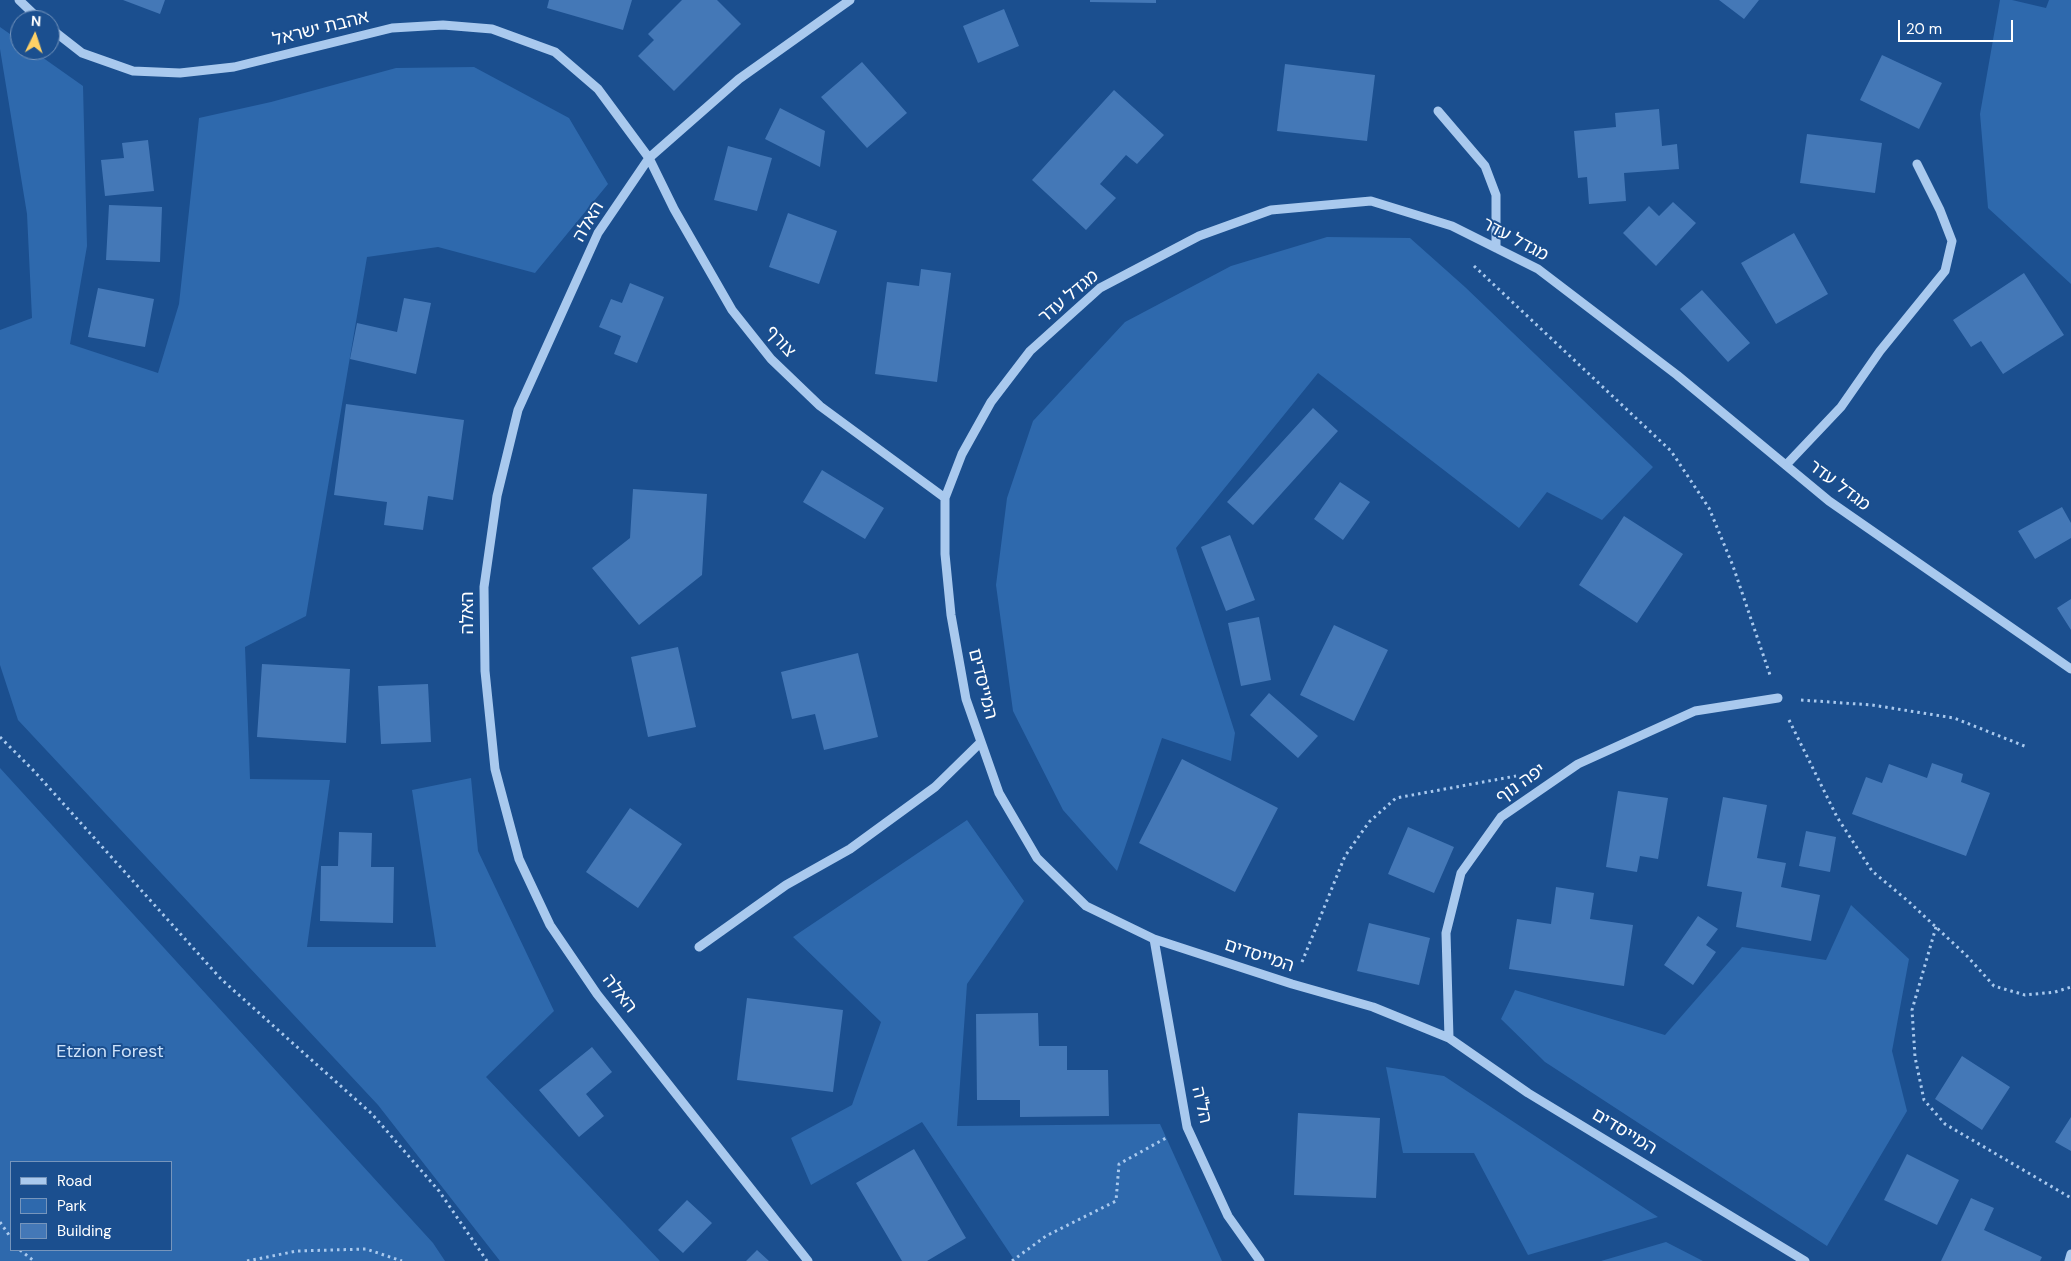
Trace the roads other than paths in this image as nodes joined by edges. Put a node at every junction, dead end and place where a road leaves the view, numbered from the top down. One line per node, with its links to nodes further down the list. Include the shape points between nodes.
1 (19, 0): 3 (street)
2 (850, 0): 6 (street, האלה, via 739,79)
3 (30, 10)
4 (60, 36): 6 (street, אהבת ישראל, via 82,53 133,71 180,73 234,67 392,28 443,25 492,29 555,52 598,90)
5 (1438, 111): 8 (street, via 1485,166 1496,195)
6 (650, 158): 10 (street, צורף, via 674,208 732,310 771,359 820,406); 18 (street, האלה, via 598,233 518,410 497,496 484,586 485,672 495,768 519,859 550,925 597,994)
7 (1917, 164): 9 (street, via 1952,241 1945,271 1880,351 1841,407)
8 (1496, 248): 9 (street, מגדל עדר, via 1538,269 1677,375); 10 (street, מגדל עדר, via 1452,226 1371,201 1271,210 1199,236 1100,288 1030,351 991,402 962,454)
9 (1786, 465): 11 (street, מגדל עדר, via 1829,501)
10 (945, 498): 13 (street, המייסדים, via 945,554 951,615 966,699)
11 (2071, 669)
12 (1778, 698): 16 (street, יפה נוף, via 1695,711 1578,764 1501,817 1461,873 1446,933)
13 (981, 742): 14 (street, המייסדים, via 999,793 1037,858 1086,906); 15 (street, via 935,787 850,849 786,885)
14 (1154, 939): 16 (street, המייסדים, via 1373,1007); 19 (street, הל"ה, via 1187,1127 1228,1216)
15 (699, 947)
16 (1449, 1038): 20 (street, המייסדים, via 1528,1093)
17 (2071, 1254): 21 (street)
18 (808, 1261)
19 (1260, 1261)
20 (1805, 1261)
21 (2069, 1261)

